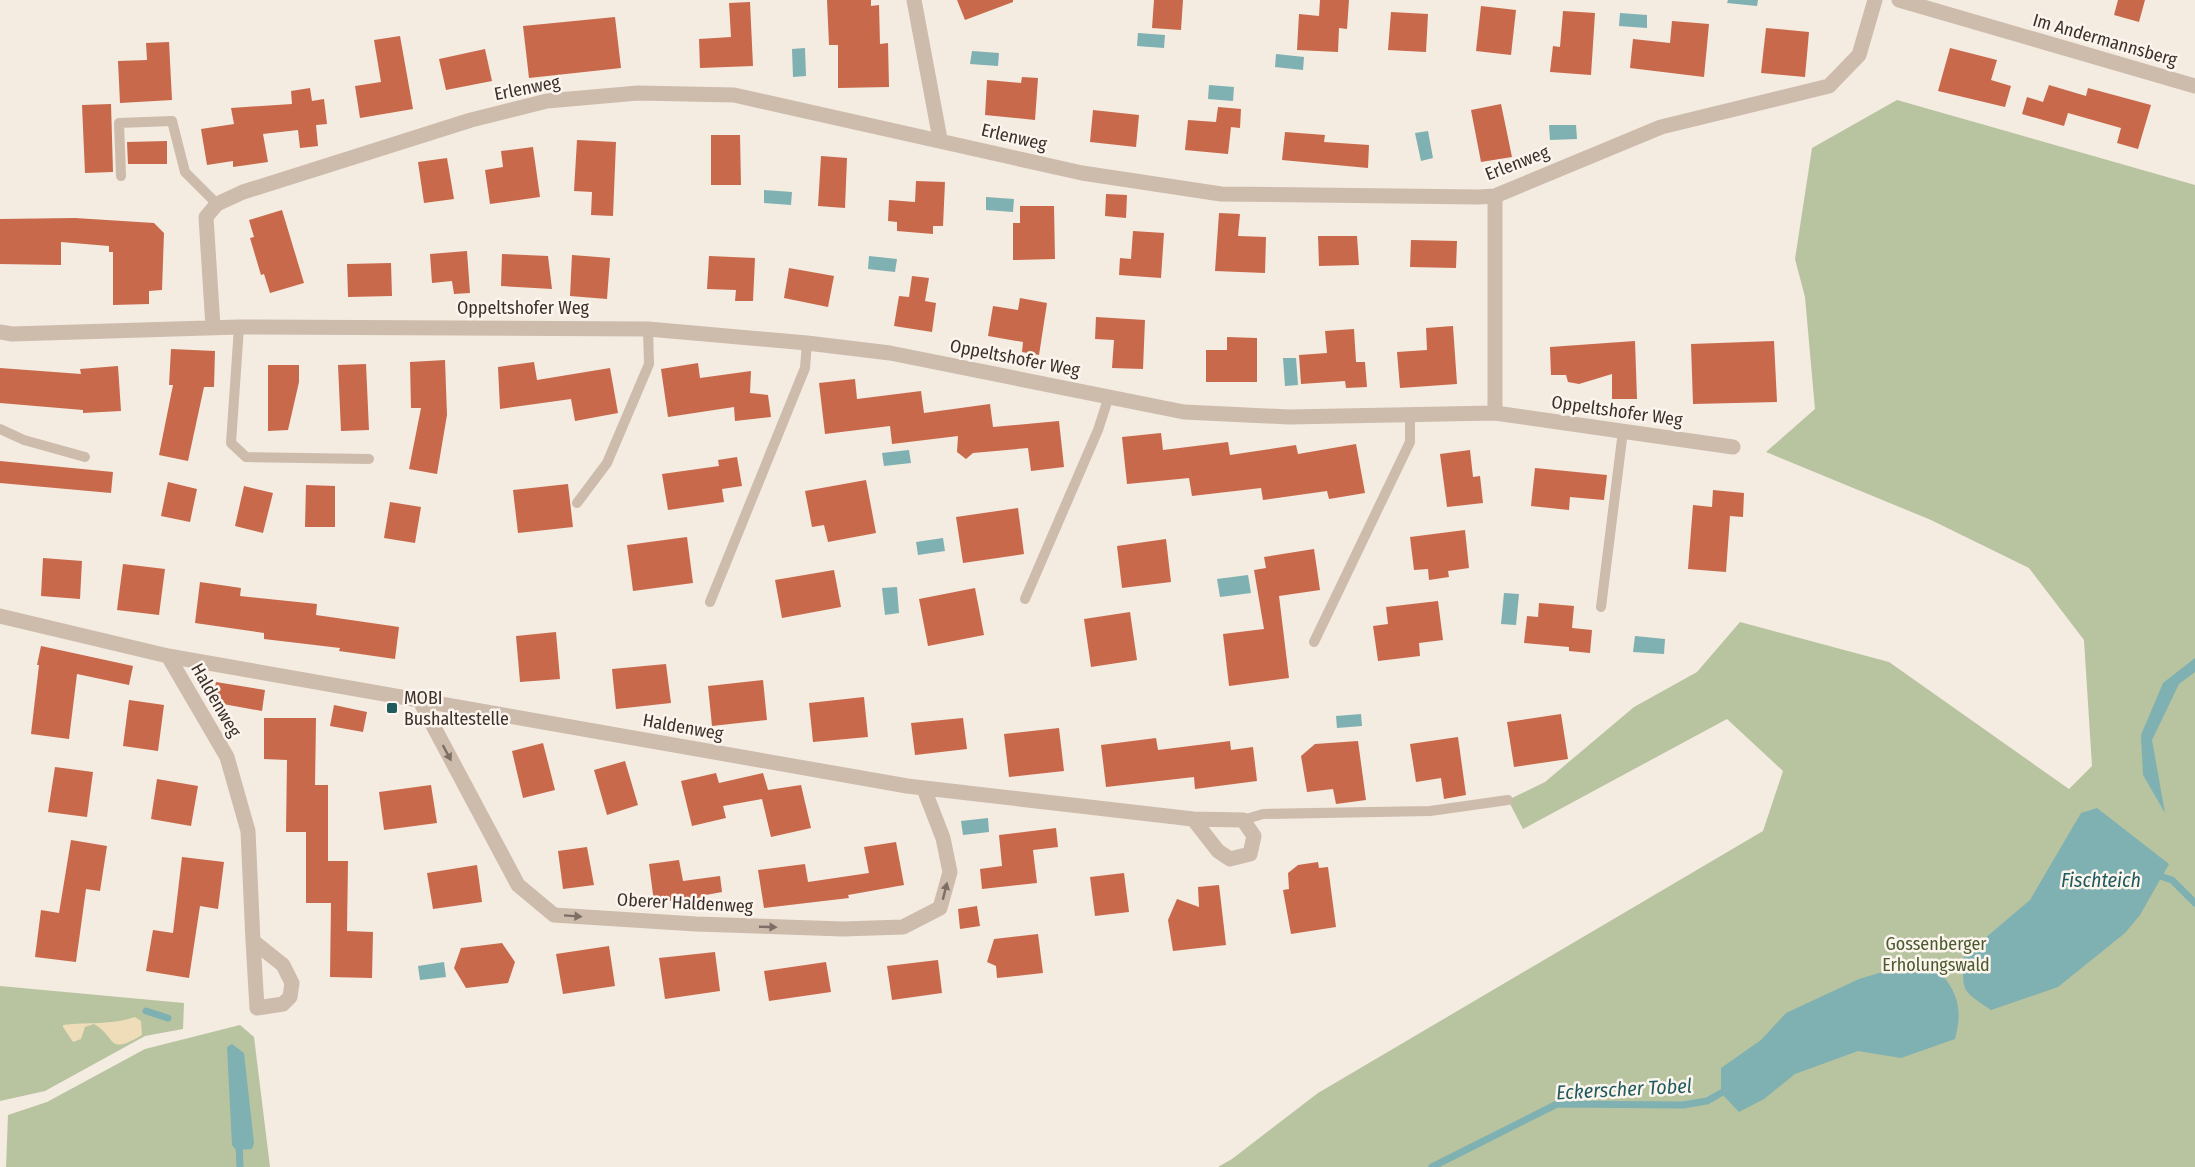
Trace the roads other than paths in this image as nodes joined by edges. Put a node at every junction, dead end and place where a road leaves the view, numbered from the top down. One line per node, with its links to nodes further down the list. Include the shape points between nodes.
1 (914, 0): 5 (street)
2 (1875, 0): 7 (street, Erlenweg, via 1859,55 1829,86 1661,127)
3 (1899, 0): 4 (street, Im Andermannsberg)
4 (2195, 86)
5 (940, 139): 7 (street, Erlenweg, via 1082,173 1221,194); 8 (street, Erlenweg, via 734,95 638,93 547,101 471,120)
6 (121, 176): 8 (lane, via 119,123 172,121 185,172)
7 (1495, 196): 15 (street)
8 (217, 204): 9 (street, via 206,217)
9 (213, 327): 10 (street, Oppeltshofer Weg); 12 (street, Oppeltshofer Weg)
10 (239, 327): 11 (street, Oppeltshofer Weg); 21 (lane, via 231,443 246,457)
11 (648, 329): 13 (street, Oppeltshofer Weg); 22 (lane, via 649,364 607,463)
12 (0, 332)
13 (807, 343): 14 (street, Oppeltshofer Weg, via 890,353); 24 (lane, via 805,368)
14 (1109, 396): 16 (street, Oppeltshofer Weg, via 1196,412 1289,417); 23 (lane)
15 (1495, 413): 16 (street, Oppeltshofer Weg); 18 (street, Oppeltshofer Weg)
16 (1410, 414): 27 (lane, via 1410,442)
17 (0, 429): 20 (lane)
18 (1623, 432): 19 (street, Oppeltshofer Weg); 25 (lane)
19 (1733, 447)
20 (85, 457)
21 (369, 459)
22 (577, 503)
23 (1025, 599)
24 (710, 602)
25 (1601, 607)
26 (0, 616): 28 (street, Haldenweg)
27 (1314, 642)
28 (168, 656): 29 (street, Haldenweg); 34 (street, Haldenweg, via 227,757 248,831)
29 (420, 701): 30 (street, Haldenweg); 30 (street, Oberer Haldenweg, one-way to 30, via 518,885 554,915 708,925 903,927 940,908 950,872 944,838)
30 (924, 789): 32 (street, Haldenweg)
31 (1508, 800): 33 (lane, via 1430,811 1263,814)
32 (1193, 819): 33 (street, Haldenweg); 33 (street, via 1218,851 1230,859 1250,854 1254,836)
33 (1243, 820)
34 (252, 941)

